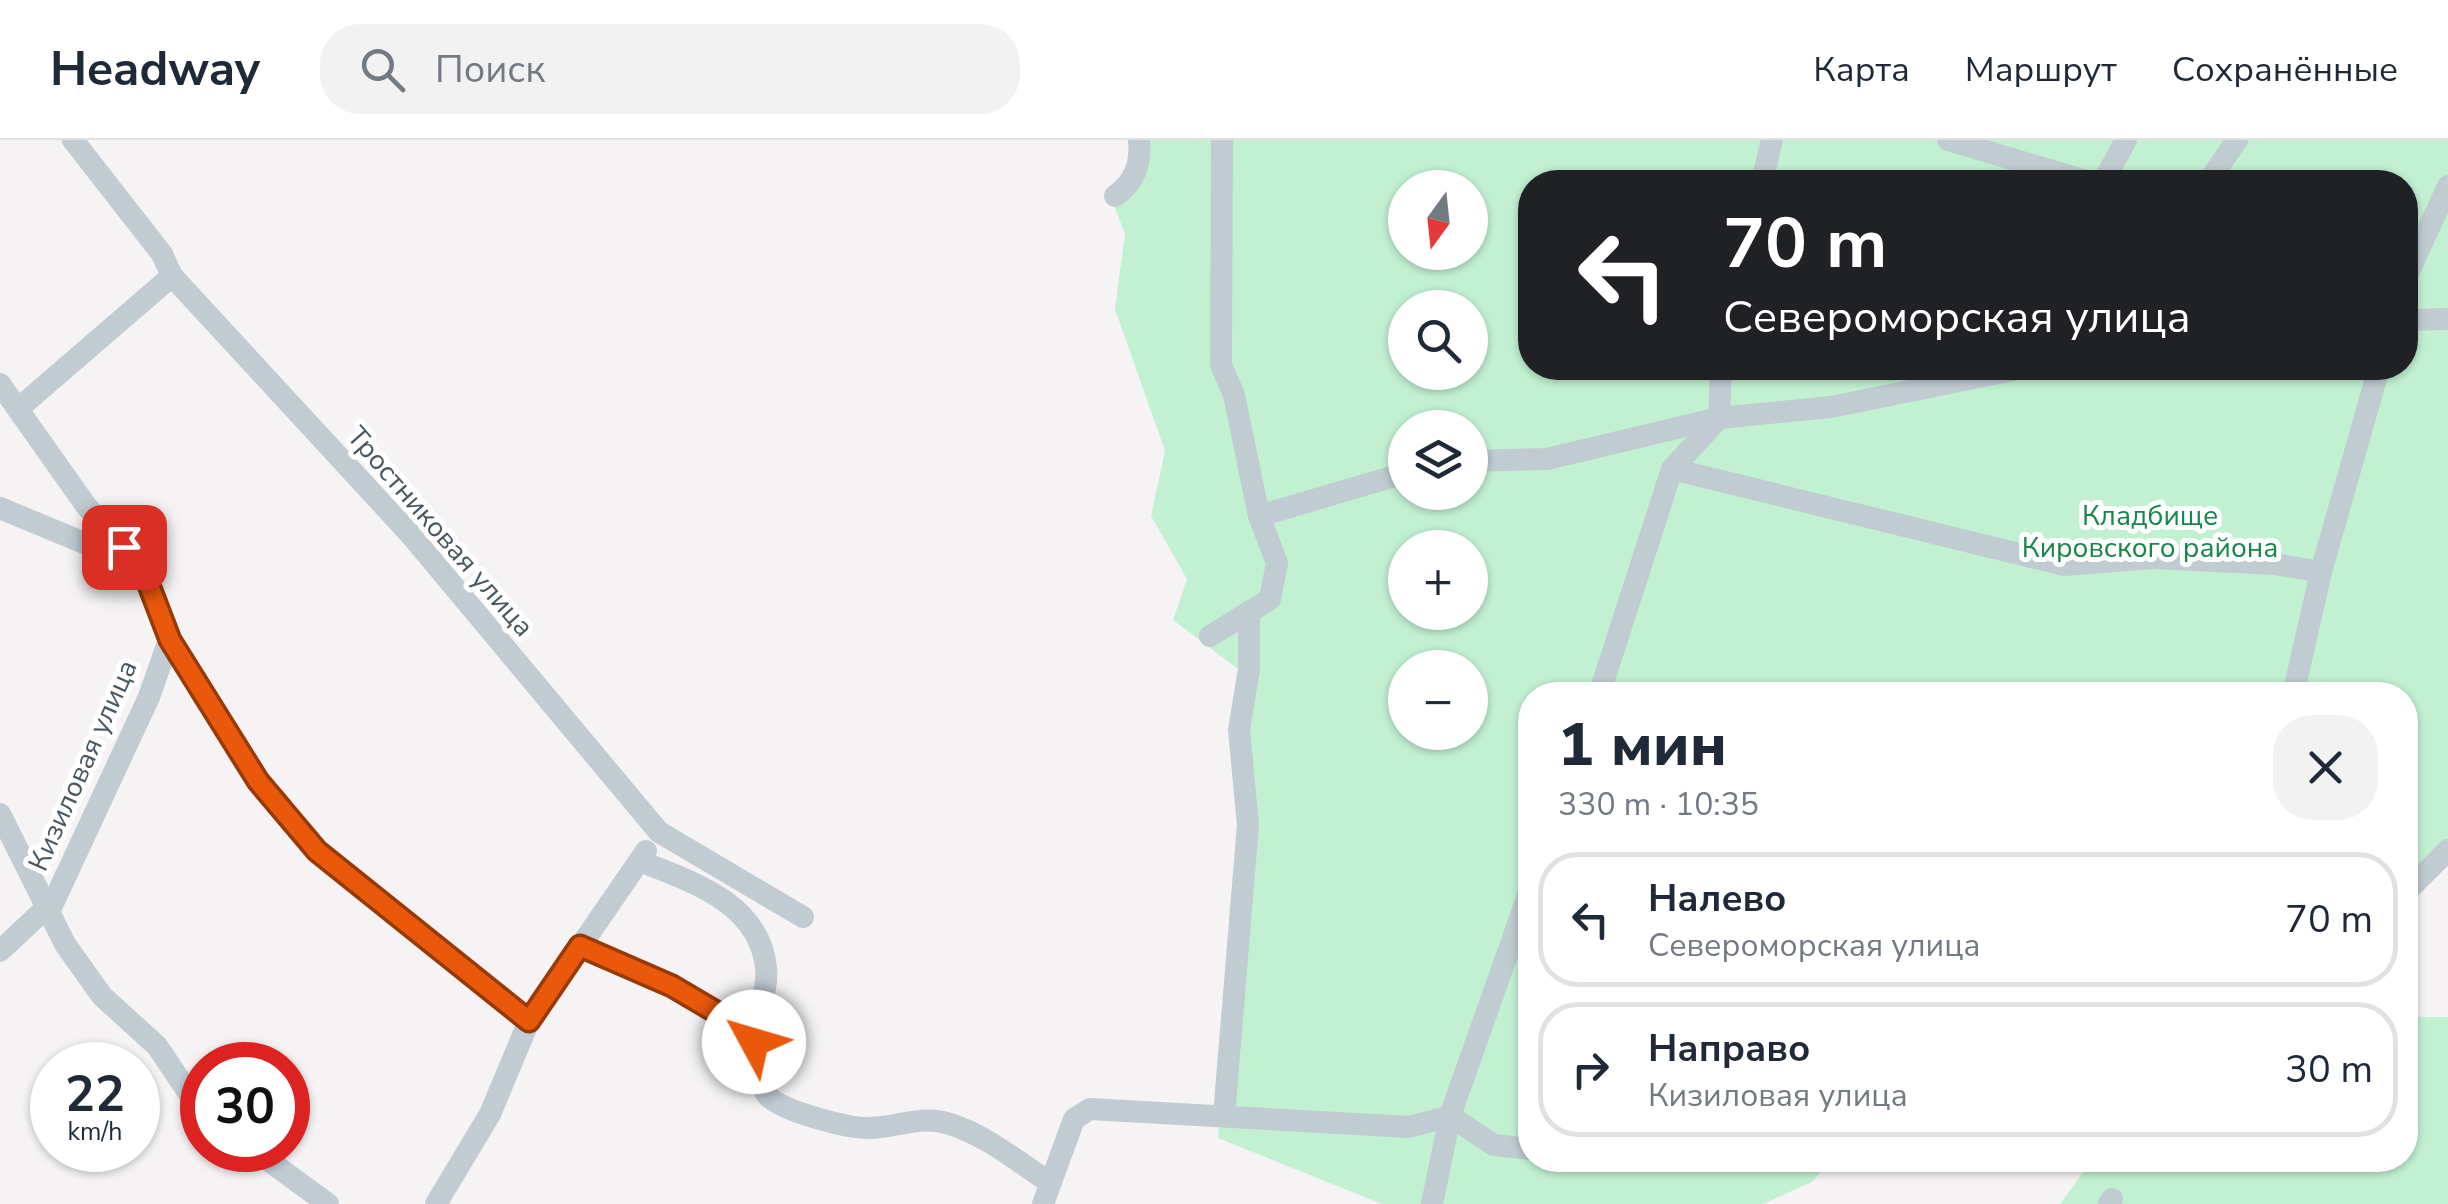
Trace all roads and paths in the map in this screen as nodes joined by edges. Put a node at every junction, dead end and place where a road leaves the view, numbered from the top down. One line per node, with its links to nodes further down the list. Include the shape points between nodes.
1 (72, 140): 15 (street, Тростниковая улица)
2 (1138, 140): 13 (street, via 1130,186)
3 (1222, 140): 28 (street, via 1220,365 1234,394)
4 (1772, 140): 8 (street)
5 (1948, 140): 9 (street)
6 (2126, 140): 10 (street)
7 (2237, 140): 11 (street)
8 (1765, 170)
9 (2049, 170)
10 (2110, 170)
11 (2216, 170)
12 (2448, 186): 14 (street)
13 (1115, 196)
14 (2418, 252)
15 (172, 276): 22 (street); 37 (street, Тростниковая улица, via 410,534)
16 (2448, 319): 17 (street)
17 (2418, 320)
18 (1720, 380): 23 (street)
19 (1964, 380): 23 (street, via 1831,407)
20 (2376, 380): 30 (street)
21 (0, 384): 22 (street, Кизиловая улица)
22 (19, 408): 29 (street, Кизиловая улица, via 87,507)
23 (1719, 418): 24 (street, via 1547,459); 25 (street)
24 (1488, 461)
25 (1672, 469): 30 (street, via 2064,565 2153,558); 34 (street)
26 (1388, 478): 28 (street)
27 (0, 508): 29 (street)
28 (1259, 516): 31 (street, via 1277,563 1270,599)
29 (142, 567): 33 (street, Кизиловая улица)
30 (2321, 572): 35 (street)
31 (1249, 612): 32 (street); 50 (street, via 1239,730 1248,826)
32 (1210, 636)
33 (170, 640): 41 (street, Кизиловая улица, via 150,697); 46 (street, Кизиловая улица, via 258,781 317,851)
34 (1603, 682)
35 (2295, 682)
36 (0, 814): 41 (street)
37 (659, 832): 39 (street); 42 (street, Тростниковая улица)
38 (2448, 850): 40 (street)
39 (639, 861): 44 (street); 47 (street, via 732,904 746,918 767,969)
40 (2418, 880)
41 (47, 911): 45 (street); 48 (street, via 102,996 156,1046)
42 (804, 917)
43 (1518, 924): 49 (street)
44 (580, 946): 46 (street); 47 (street, via 672,986)
45 (0, 951)
46 (529, 1021): 55 (street, via 490,1114)
47 (755, 1035): 53 (street, via 766,1093 780,1106 867,1128 925,1118 952,1124 1012,1155)
48 (180, 1081)
49 (1450, 1116): 50 (street, via 1408,1126); 51 (street, via 1494,1145); 56 (street)
50 (1216, 1117): 53 (street, via 1090,1110 1074,1119)
51 (1518, 1147)
52 (284, 1172): 54 (street)
53 (1046, 1193)
54 (328, 1204)
55 (436, 1204)
56 (1432, 1204)

